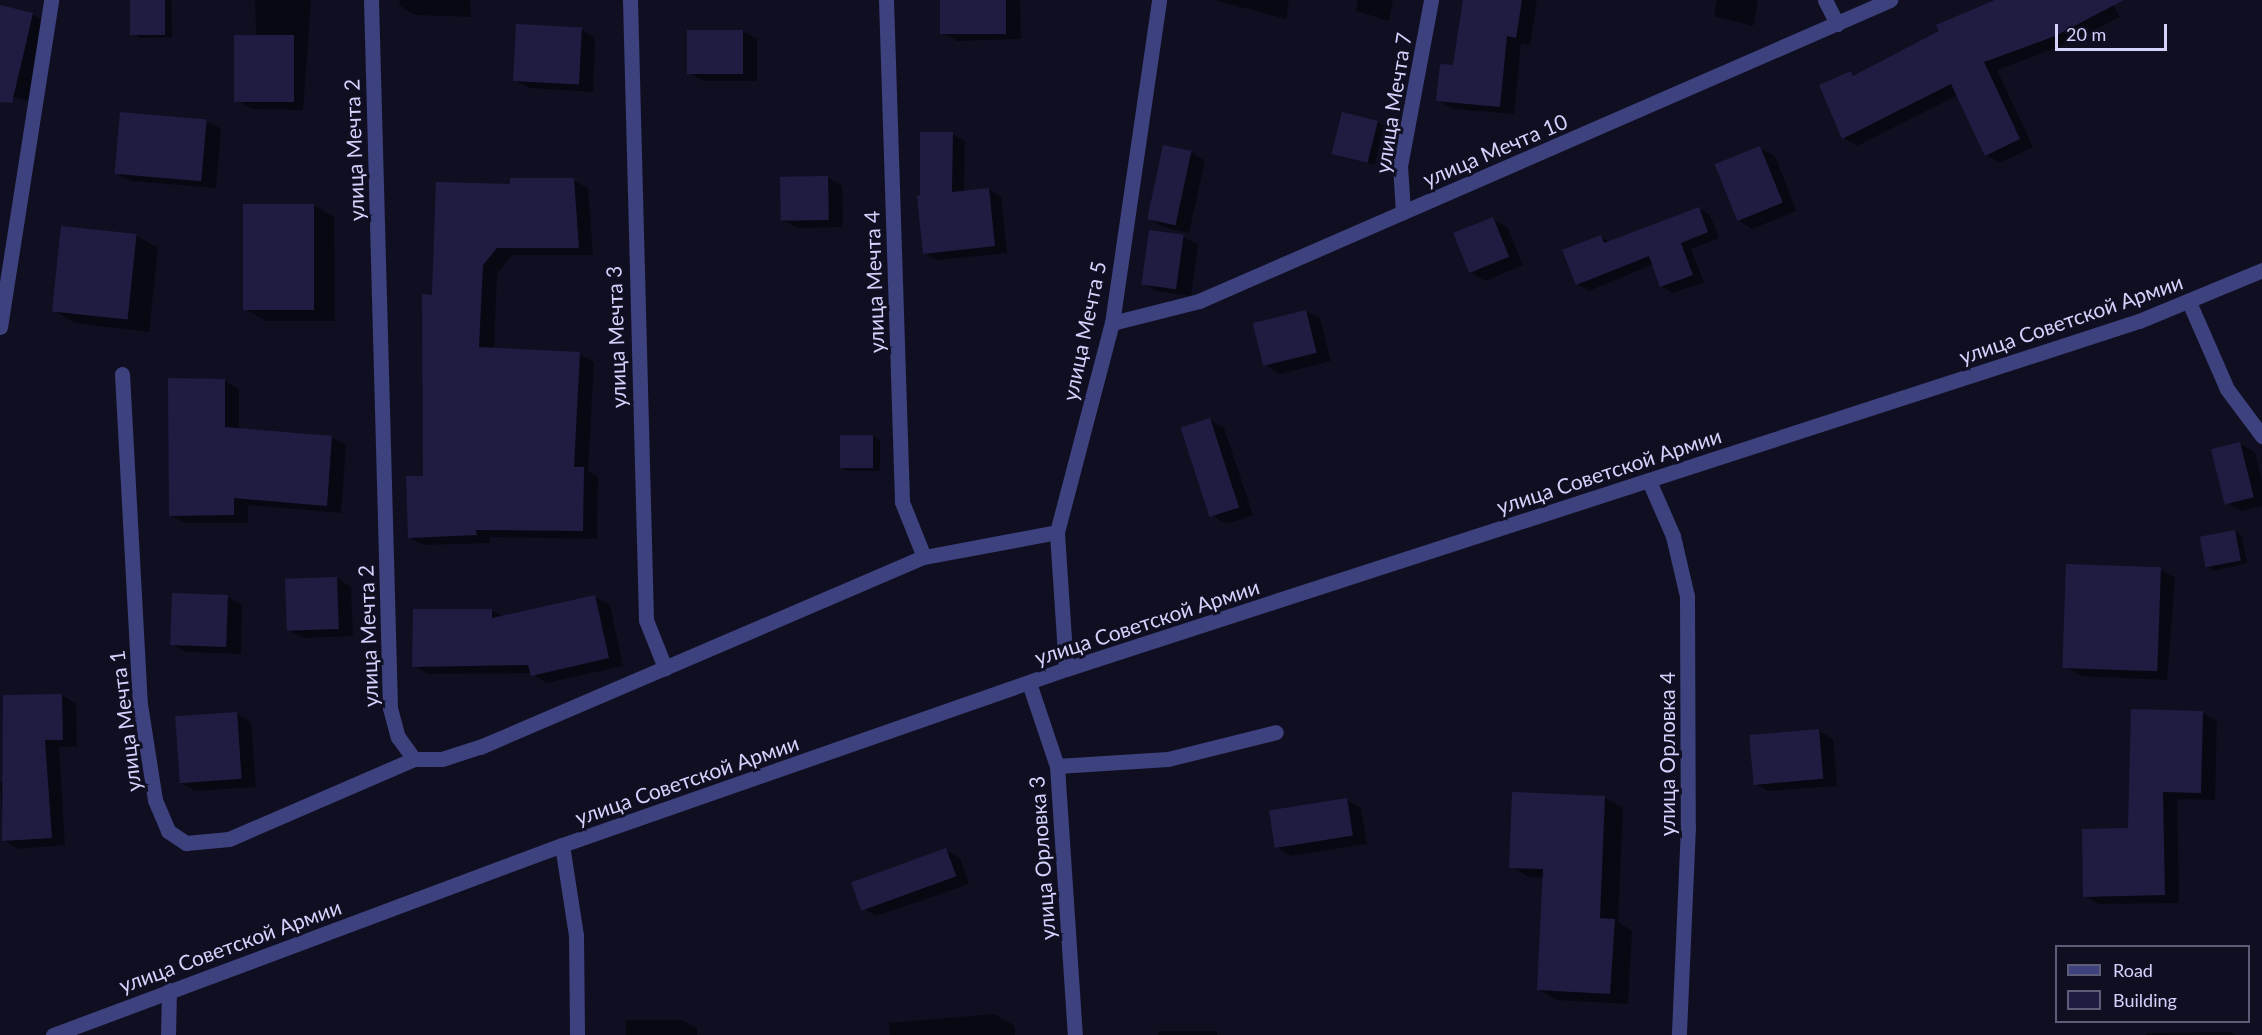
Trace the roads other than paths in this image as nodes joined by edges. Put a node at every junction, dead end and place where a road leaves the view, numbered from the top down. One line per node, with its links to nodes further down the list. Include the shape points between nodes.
1 (51, 0): 14 (street)
2 (371, 0): 24 (street, улица Мечта 2, via 390,708 398,737)
3 (630, 0): 20 (street, улица Мечта 3, via 646,620)
4 (886, 0): 19 (street, улица Мечта 4, via 902,502)
5 (1159, 0): 13 (street, улица Мечта 5)
6 (1431, 0): 10 (street, улица Мечта 7, via 1400,166)
7 (1825, 0): 9 (street)
8 (1890, 0): 9 (street, улица Мечта 10)
9 (1837, 24): 10 (street, улица Мечта 10)
10 (1403, 213): 13 (street, улица Мечта 10, via 1199,301)
11 (2262, 270): 12 (street, улица Советской Армии)
12 (2189, 302): 16 (street, via 2227,389); 17 (street, улица Советской Армии)
13 (1112, 323): 18 (street, улица Мечта 5)
14 (0, 327)
15 (122, 374): 24 (street, улица Мечта 1, via 140,704 155,800 168,831 186,843 229,839)
16 (2262, 436)
17 (1649, 481): 21 (street, улица Советской Армии); 32 (street, улица Орловка 4, via 1673,536 1687,596 1688,826)
18 (1057, 532): 19 (street); 21 (street, улица Мечта 5)
19 (924, 557): 20 (street)
20 (665, 668): 24 (street, via 480,747 442,759)
21 (1066, 669): 22 (street, улица Советской Армии)
22 (1029, 683): 25 (street, улица Орловка 3); 26 (street, улица Советской Армии)
23 (1276, 732): 25 (street, via 1168,759)
24 (414, 759)
25 (1057, 766): 31 (street, улица Орловка 3)
26 (562, 845): 27 (street, улица Советской Армии); 30 (street, via 576,934)
27 (169, 990): 28 (street, улица Советской Армии); 29 (street)
28 (52, 1035)
29 (168, 1035)
30 (577, 1035)
31 (1075, 1035)
32 (1679, 1035)

